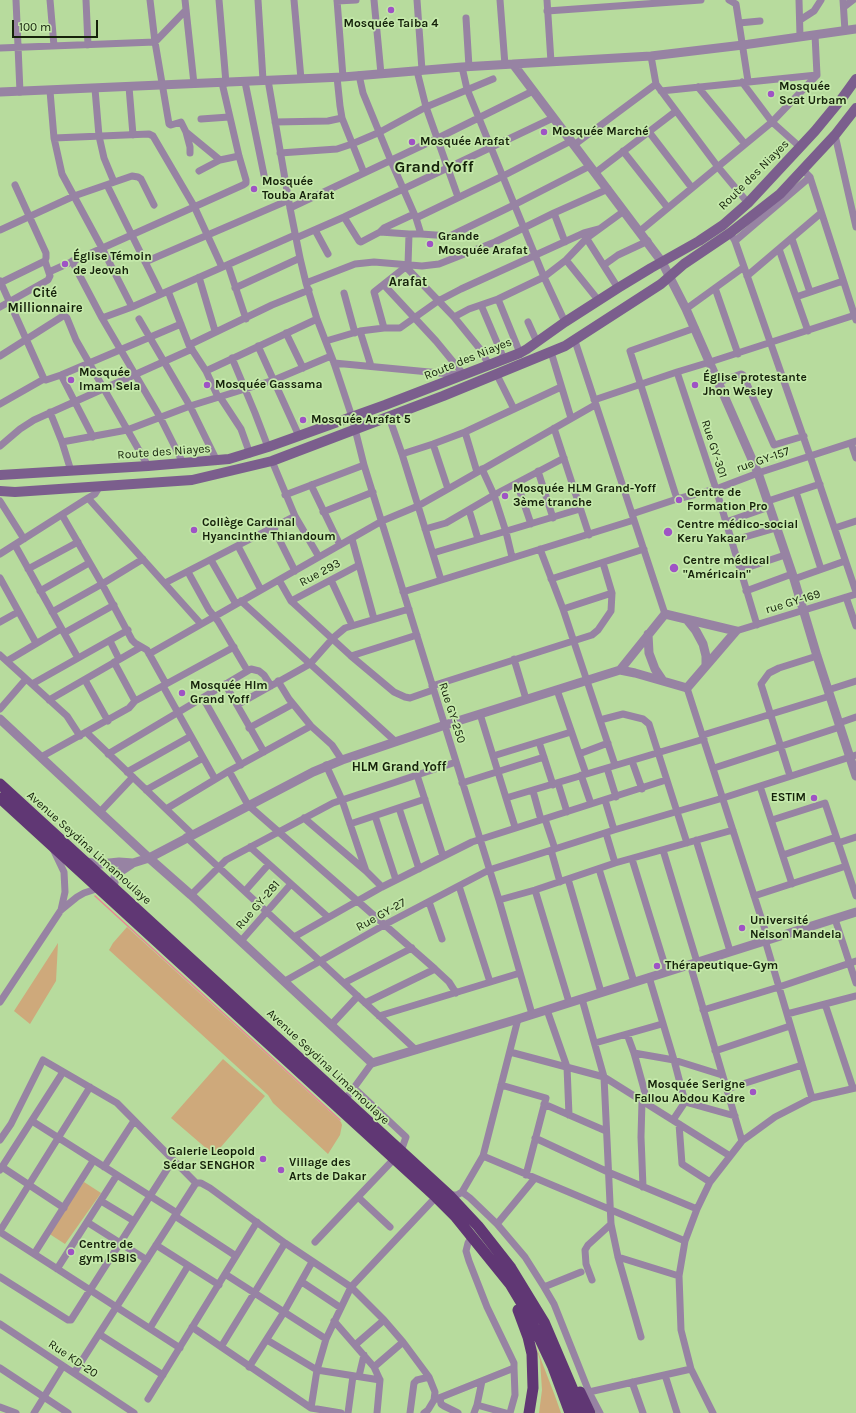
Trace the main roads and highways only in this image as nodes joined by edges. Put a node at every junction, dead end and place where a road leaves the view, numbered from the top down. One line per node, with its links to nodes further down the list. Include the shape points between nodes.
1 (856, 79): 3 (main road, Route des Niayes, via 800,147 748,203 723,225 564,322 520,353 352,417 250,454 229,459)
2 (856, 108): 4 (main road, Route des Niayes, via 807,174 780,194 732,237 684,264 656,287 575,341 551,352 272,461 192,480)
3 (0, 475)
4 (0, 491)
5 (0, 784): 7 (highway, Avenue Seydina Limamoulaye, via 345,1100)
6 (0, 798): 7 (highway, Avenue Seydina Limamoulaye)
7 (398, 1155): 8 (highway, Avenue Seydina Limamoulaye, via 455,1216); 9 (highway, Avenue Seydina Limamoulaye, via 449,1196 478,1226 519,1281)
8 (492, 1262): 10 (highway, via 513,1298 528,1337 533,1371); 11 (highway, Avenue Seydina Limamoulaye, via 510,1284 543,1344 564,1392)
9 (544, 1322): 12 (highway, Avenue Seydina Limamoulaye); 13 (highway, via 565,1359)
10 (529, 1413)
11 (570, 1413)
12 (580, 1413)
13 (590, 1413)

